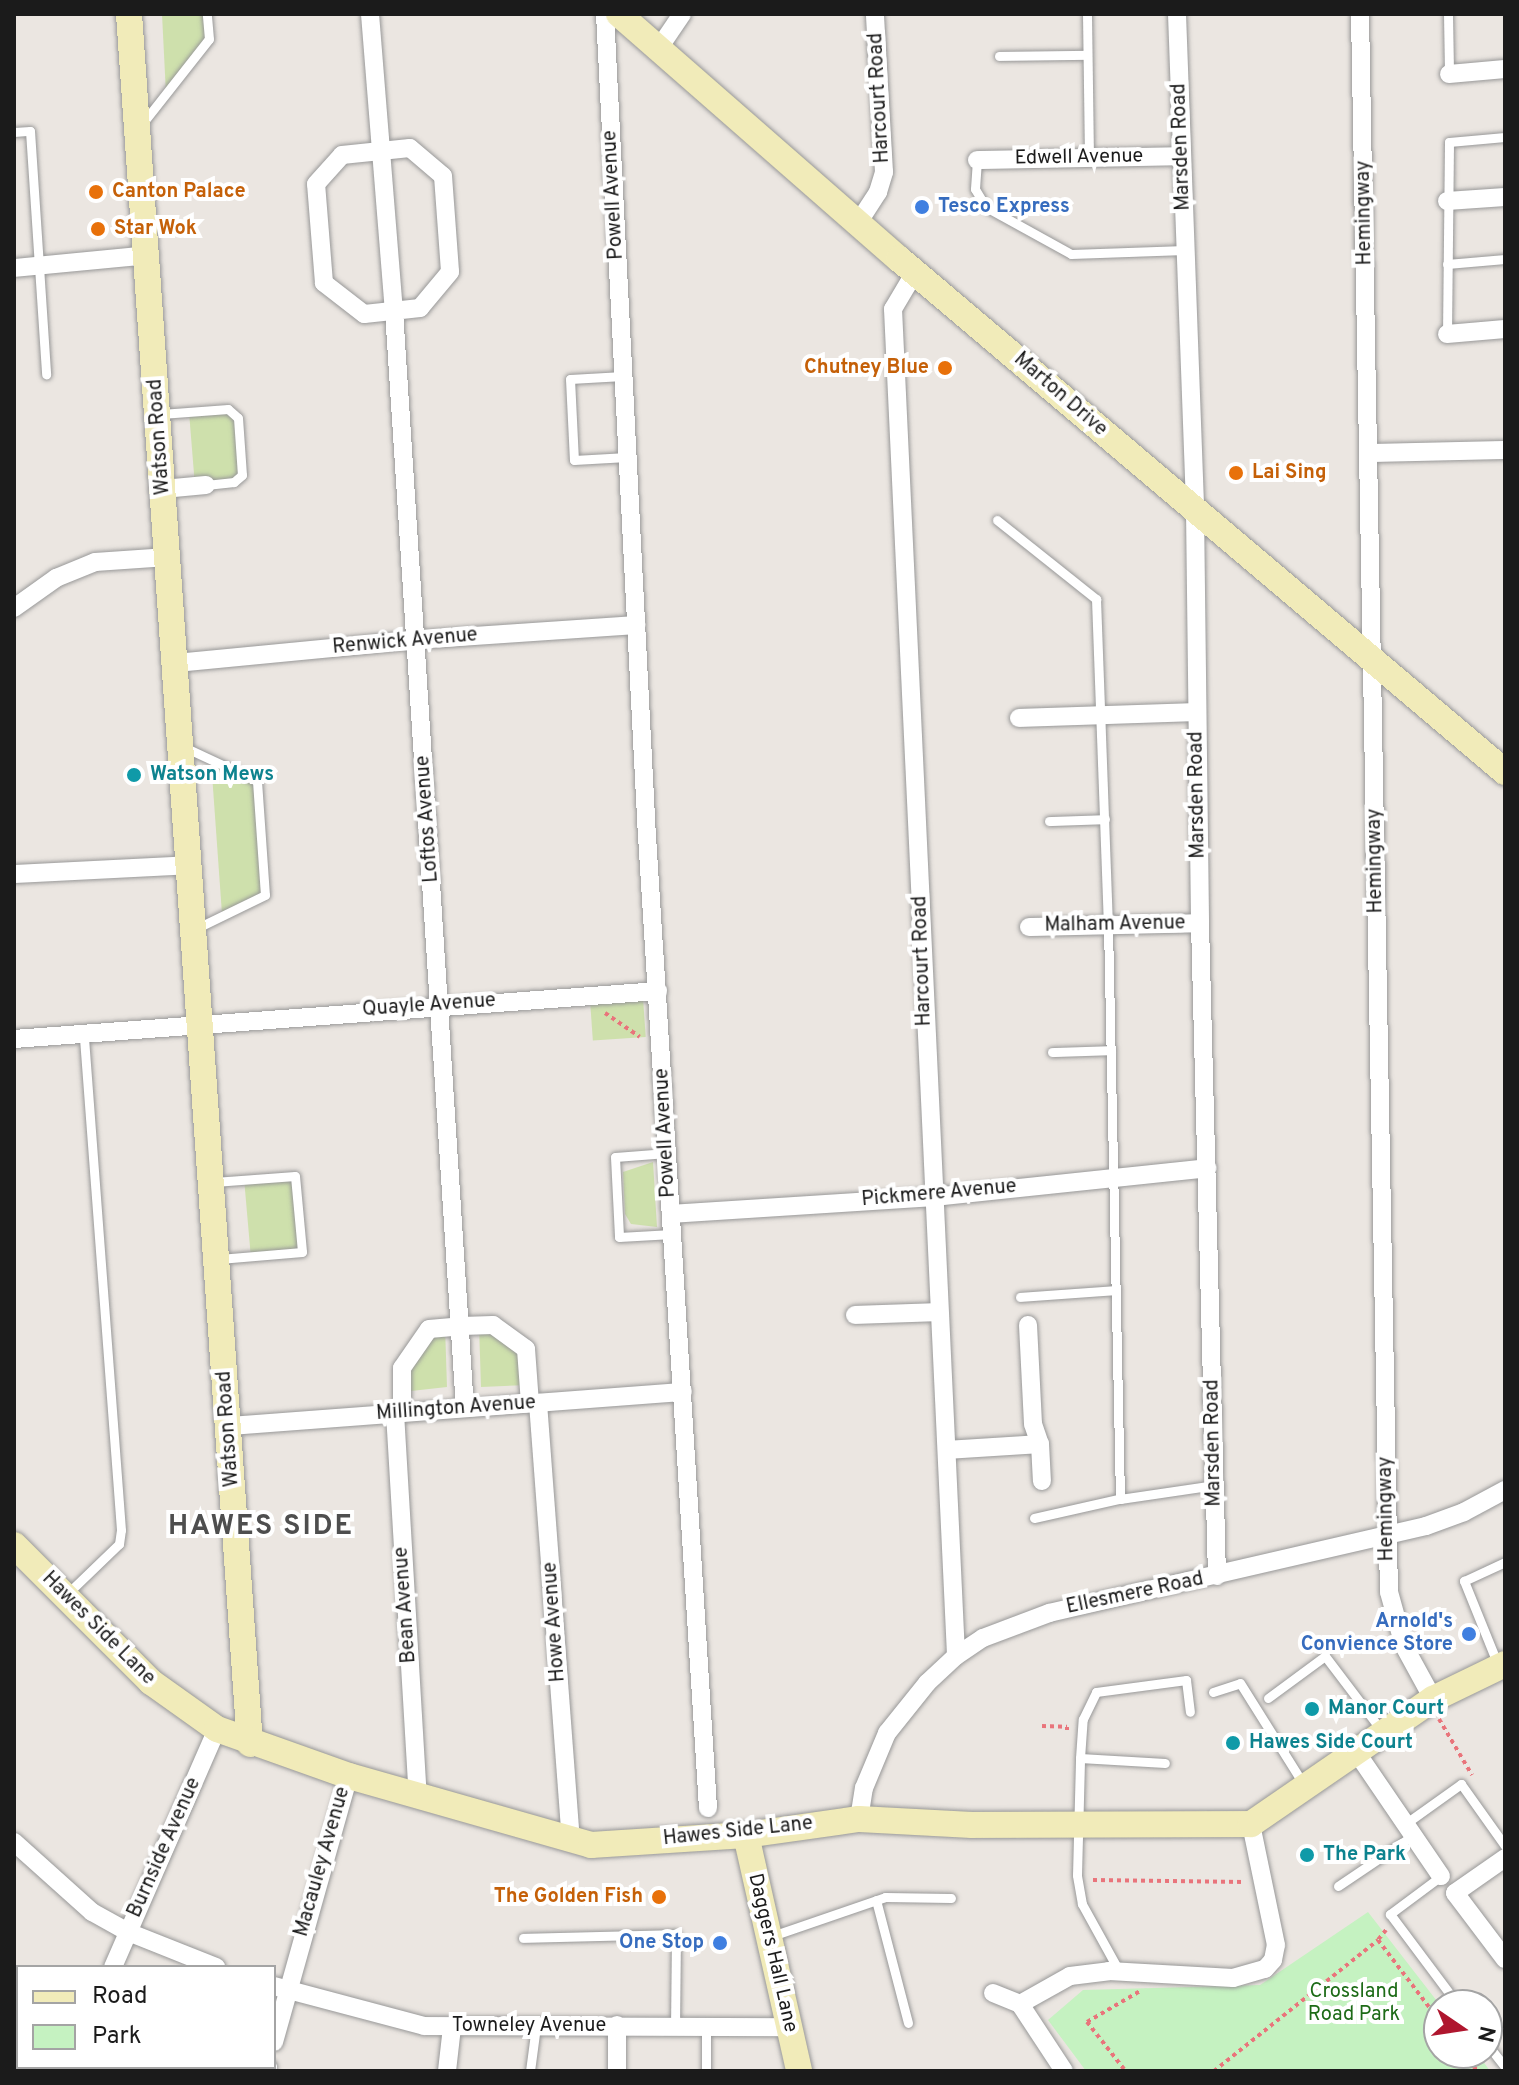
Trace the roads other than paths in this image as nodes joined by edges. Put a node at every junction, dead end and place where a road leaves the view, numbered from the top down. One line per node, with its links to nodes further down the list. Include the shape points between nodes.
1 (129, 14): 17 (street, Watson Road)
2 (207, 14): 17 (lane, via 209,39)
3 (370, 14): 20 (street, Loftos Avenue)
4 (605, 14): 38 (street, Powell Avenue)
5 (619, 14): 12 (street, Marton Drive)
6 (682, 14): 12 (street)
7 (875, 14): 26 (street, Harcourt Road, via 884,172)
8 (1087, 14): 13 (lane)
9 (1177, 14): 21 (street, Marsden Road)
10 (1360, 14): 41 (street, Hemingway)
11 (1448, 14): 16 (lane)
12 (659, 48): 26 (street, Marton Drive)
13 (1087, 55): 14 (lane); 22 (lane)
14 (999, 56)
15 (1505, 69): 16 (street)
16 (1449, 74)
17 (138, 129): 28 (street, Watson Road)
18 (14, 132): 31 (lane, via 30,131)
19 (1505, 137): 25 (lane, via 1449,142)
20 (381, 151): 34 (street, Loftos Avenue); 34 (street, via 410,148 443,176 450,272 420,308); 34 (street, via 342,155 316,184 324,283 364,314)
21 (1181, 156): 22 (street, Edwell Avenue); 27 (street, Marsden Road)
22 (1089, 158): 23 (street, Edwell Avenue)
23 (977, 160): 27 (lane, via 975,189 986,207 1071,254)
24 (1505, 197): 25 (street)
25 (1447, 201): 30 (lane)
26 (858, 223): 33 (street, Marton Drive)
27 (1185, 250): 45 (street, Marsden Road)
28 (148, 255): 31 (street); 39 (street, Watson Road)
29 (1505, 259): 30 (lane)
30 (1447, 264): 36 (lane)
31 (40, 265): 32 (street); 37 (lane)
32 (14, 268)
33 (915, 272): 45 (street, Marton Drive); 77 (street, Harcourt Road, via 893,309)
34 (394, 311): 50 (street, Loftos Avenue)
35 (1505, 329): 36 (street)
36 (1447, 334)
37 (46, 374)
38 (623, 376): 42 (street, Powell Avenue); 42 (lane, via 570,379 574,460)
39 (159, 414): 43 (lane, Watson Road, via 228,409 238,418 242,475 234,482); 44 (street, Watson Road)
40 (1505, 450): 41 (street)
41 (1370, 453): 51 (street, Hemingway)
42 (627, 457): 49 (street, Powell Avenue)
43 (206, 485): 44 (street)
44 (163, 489): 47 (street, Watson Road)
45 (1195, 510): 51 (street, Marton Drive); 53 (street, Marsden Road)
46 (997, 520): 54 (lane, via 1096,599)
47 (168, 557): 48 (street, via 95,562 56,578); 52 (street, Watson Road)
48 (14, 608)
49 (636, 625): 50 (street, Renwick Avenue); 66 (street, Powell Avenue)
50 (415, 640): 52 (street, Renwick Avenue); 67 (street, Loftos Avenue)
51 (1372, 661): 57 (street, Marton Drive); 99 (street, Hemingway)
52 (176, 663): 56 (street, Watson Road)
53 (1196, 712): 54 (street); 62 (street, Marsden Road)
54 (1102, 715): 55 (street); 58 (lane)
55 (1019, 718)
56 (181, 745): 60 (street, Watson Road); 65 (lane, via 257,781 265,895)
57 (1505, 772)
58 (1105, 819): 59 (lane); 63 (lane)
59 (1049, 821)
60 (189, 865): 61 (street); 65 (street, Watson Road)
61 (14, 874)
62 (1200, 923): 63 (street, Malham Avenue); 74 (street, Marsden Road)
63 (1108, 925): 64 (street, Malham Avenue); 71 (lane)
64 (1029, 927)
65 (194, 929): 68 (street, Watson Road)
66 (658, 991): 67 (street, Quayle Avenue); 73 (street, Powell Avenue)
67 (441, 1005): 68 (street, Quayle Avenue); 86 (street, Loftos Avenue)
68 (200, 1024): 69 (street, Quayle Avenue); 76 (street, Watson Road)
69 (84, 1034): 70 (street, Quayle Avenue); 103 (lane, via 121,1530 119,1544)
70 (14, 1039)
71 (1111, 1050): 72 (lane); 75 (lane)
72 (1052, 1052)
73 (667, 1153): 78 (street, Powell Avenue); 79 (lane, via 615,1157 619,1237)
74 (1207, 1168): 75 (street, Pickmere Avenue); 95 (street, Marsden Road)
75 (1114, 1178): 77 (street, Pickmere Avenue); 81 (lane)
76 (212, 1182): 80 (street, Watson Road); 80 (lane, via 295,1176 302,1252)
77 (933, 1197): 78 (street, Pickmere Avenue); 83 (street, Harcourt Road)
78 (671, 1214): 79 (street, Powell Avenue)
79 (672, 1234): 87 (street, Powell Avenue)
80 (219, 1259): 91 (street, Watson Road)
81 (1116, 1290): 82 (lane); 97 (lane)
82 (1020, 1297)
83 (939, 1312): 84 (street); 93 (street, Harcourt Road)
84 (855, 1315)
85 (1028, 1325): 92 (street, via 1033,1424)
86 (461, 1326): 88 (street, via 493,1325 526,1349); 89 (street, Loftos Avenue); 90 (street, via 429,1329 402,1368)
87 (683, 1392): 88 (street, Millington Avenue); 119 (street, Powell Avenue)
88 (534, 1403): 89 (street, Millington Avenue); 126 (street, Howe Avenue)
89 (465, 1408): 90 (street, Millington Avenue)
90 (398, 1413): 91 (street, Millington Avenue); 118 (street, Bean Avenue)
91 (229, 1426): 112 (street, Watson Road)
92 (1040, 1444): 93 (street); 94 (street)
93 (947, 1450): 104 (street, Harcourt Road)
94 (1042, 1481)
95 (1215, 1485): 97 (lane); 102 (street, Marsden Road)
96 (1505, 1490): 99 (street, Ellesmere Road, via 1464,1512)
97 (1123, 1498): 98 (lane)
98 (1034, 1518)
99 (1387, 1536): 102 (street, Ellesmere Road); 108 (street, Hemingway, via 1394,1617)
100 (16, 1552): 103 (street, Hawes Side Lane)
101 (1505, 1562): 105 (lane, via 1464,1581)
102 (1217, 1576): 104 (street, Ellesmere Road, via 1049,1613 983,1638)
103 (65, 1596): 110 (street, Hawes Side Lane, via 151,1682)
104 (956, 1656): 120 (street, Ellesmere Road, via 887,1733 864,1788)
105 (1502, 1666): 108 (street)
106 (1213, 1692): 117 (lane, via 1240,1683)
107 (1268, 1698): 111 (lane, via 1325,1656)
108 (1430, 1701): 111 (street)
109 (1190, 1712): 114 (lane, via 1186,1680 1096,1692 1083,1719)
110 (217, 1729): 112 (street, Hawes Side Lane); 133 (street, Burnside Avenue)
111 (1384, 1734): 113 (street)
112 (250, 1744): 116 (street, Hawes Side Lane)
113 (1357, 1753): 117 (street); 123 (street)
114 (1080, 1758): 115 (lane); 122 (lane)
115 (1165, 1763)
116 (349, 1776): 118 (street, Hawes Side Lane); 140 (street, Macauley Avenue)
117 (1306, 1787): 121 (street)
118 (418, 1797): 126 (street, Hawes Side Lane)
119 (708, 1808)
120 (859, 1819): 122 (street, Hawes Side Lane); 124 (street, Hawes Side Lane)
121 (1251, 1824): 122 (street, Hawes Side Lane); 139 (street, via 1276,1945 1265,1969 1233,1978)
122 (1078, 1825): 139 (lane, via 1082,1904)
123 (1408, 1831): 127 (lane, via 1461,1784); 129 (street); 130 (lane)
124 (746, 1835): 126 (street, Hawes Side Lane); 134 (street, Daggers Hall Lane)
125 (14, 1842): 133 (street, via 92,1912)
126 (571, 1842)
127 (1505, 1846)
128 (1505, 1858): 136 (street, via 1455,1893)
129 (1441, 1876): 141 (lane, via 1390,1914)
130 (1338, 1886)
131 (951, 1898): 132 (lane)
132 (876, 1900): 134 (lane); 144 (lane)
133 (128, 1932): 137 (street, Burnside Avenue); 138 (street)
134 (769, 1937): 151 (street, Daggers Hall Lane)
135 (523, 1938): 148 (lane, via 676,1934)
136 (1505, 1959)
137 (114, 1965)
138 (211, 1965)
139 (1119, 1971): 143 (street, via 1070,1976)
140 (280, 1988): 145 (street, Macauley Avenue); 150 (street, Towneley Avenue, via 424,2026)
141 (1446, 1989)
142 (993, 1993): 143 (street)
143 (1020, 2004): 157 (street)
144 (908, 2023)
145 (276, 2024)
146 (617, 2025): 147 (street, Towneley Avenue); 148 (street, Towneley Avenue); 154 (street)
147 (536, 2026): 150 (street, Towneley Avenue); 153 (lane)
148 (675, 2026): 149 (street, Towneley Avenue)
149 (706, 2026): 151 (street, Towneley Avenue); 155 (lane)
150 (452, 2027): 152 (street)
151 (789, 2027): 156 (street, Daggers Hall Lane)
152 (447, 2071)
153 (530, 2071)
154 (617, 2071)
155 (706, 2071)
156 (799, 2071)
157 (1064, 2071)

